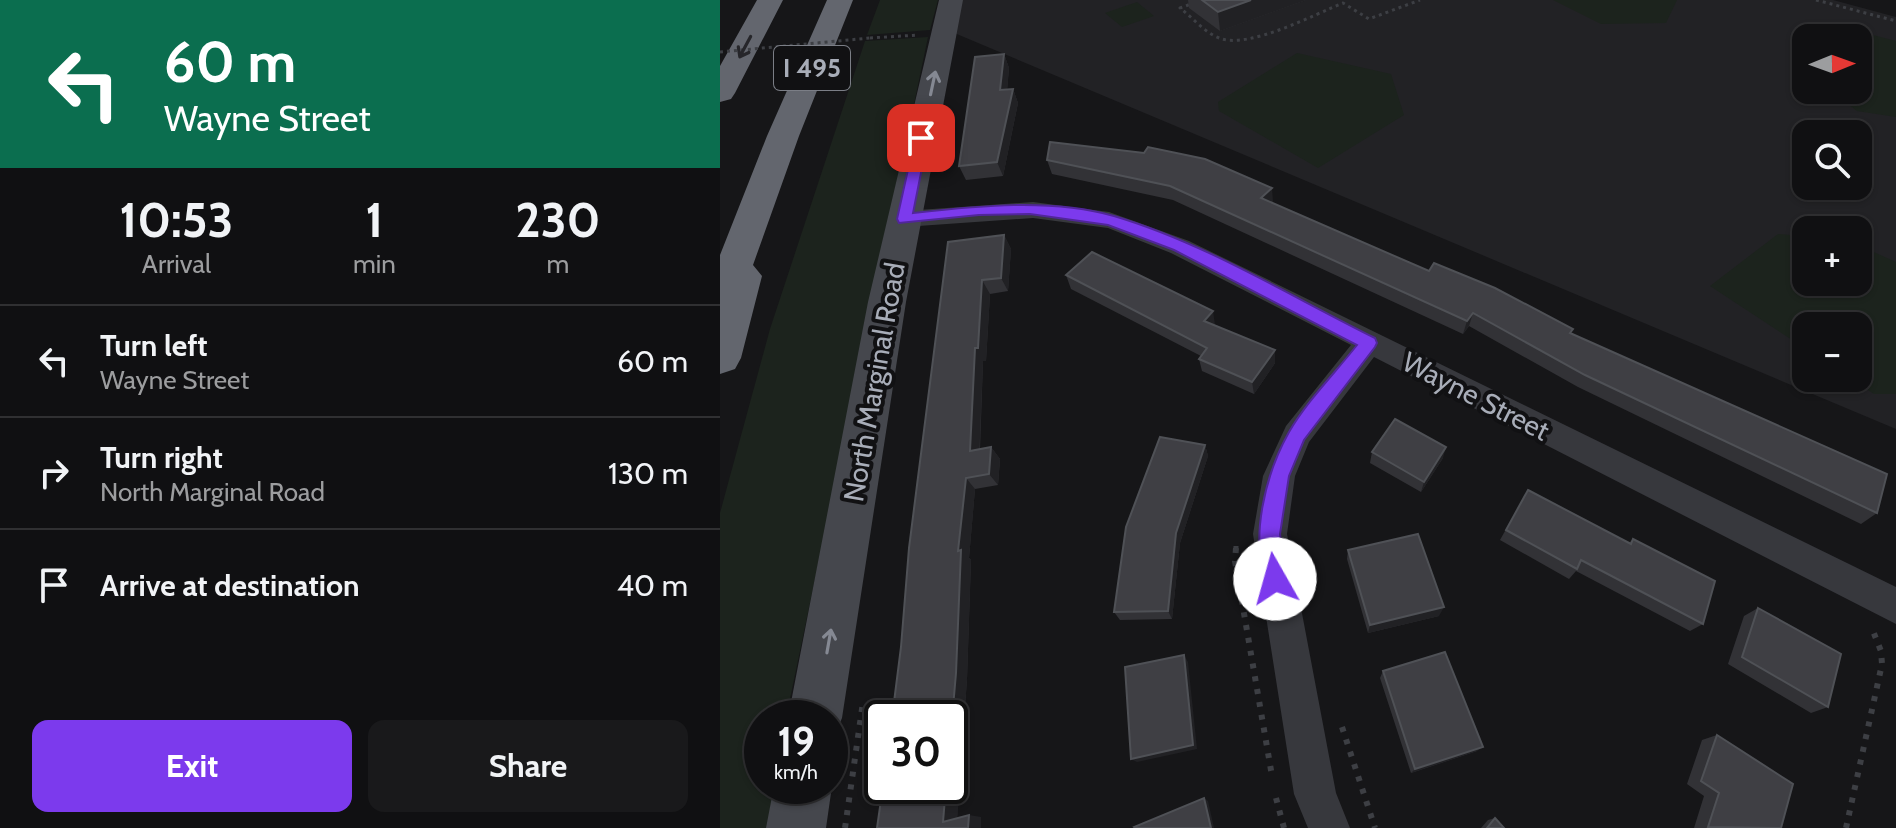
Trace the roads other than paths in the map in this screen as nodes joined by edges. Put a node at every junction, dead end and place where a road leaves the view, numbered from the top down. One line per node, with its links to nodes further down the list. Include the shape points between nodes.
1 (770, 0): 4 (highway, I 495, one-way to 4)
2 (840, 0): 5 (highway, I 495)
3 (951, 0): 6 (main road, North Marginal Road, one-way to 3)
4 (720, 93)
5 (783, 136): 7 (highway, I 495); 9 (highway)
6 (904, 219): 8 (street, Wayne Street, via 1030,210 1110,220 1180,247); 11 (main road, North Marginal Road, one-way to 6)
7 (720, 304)
8 (1369, 343): 10 (street, Wayne Street); 14 (street, via 1297,435 1279,476 1270,534 1315,794)
9 (720, 358)
10 (1896, 606)
11 (818, 700)
12 (800, 804): 13 (main road)
13 (796, 828)
14 (1329, 828)

